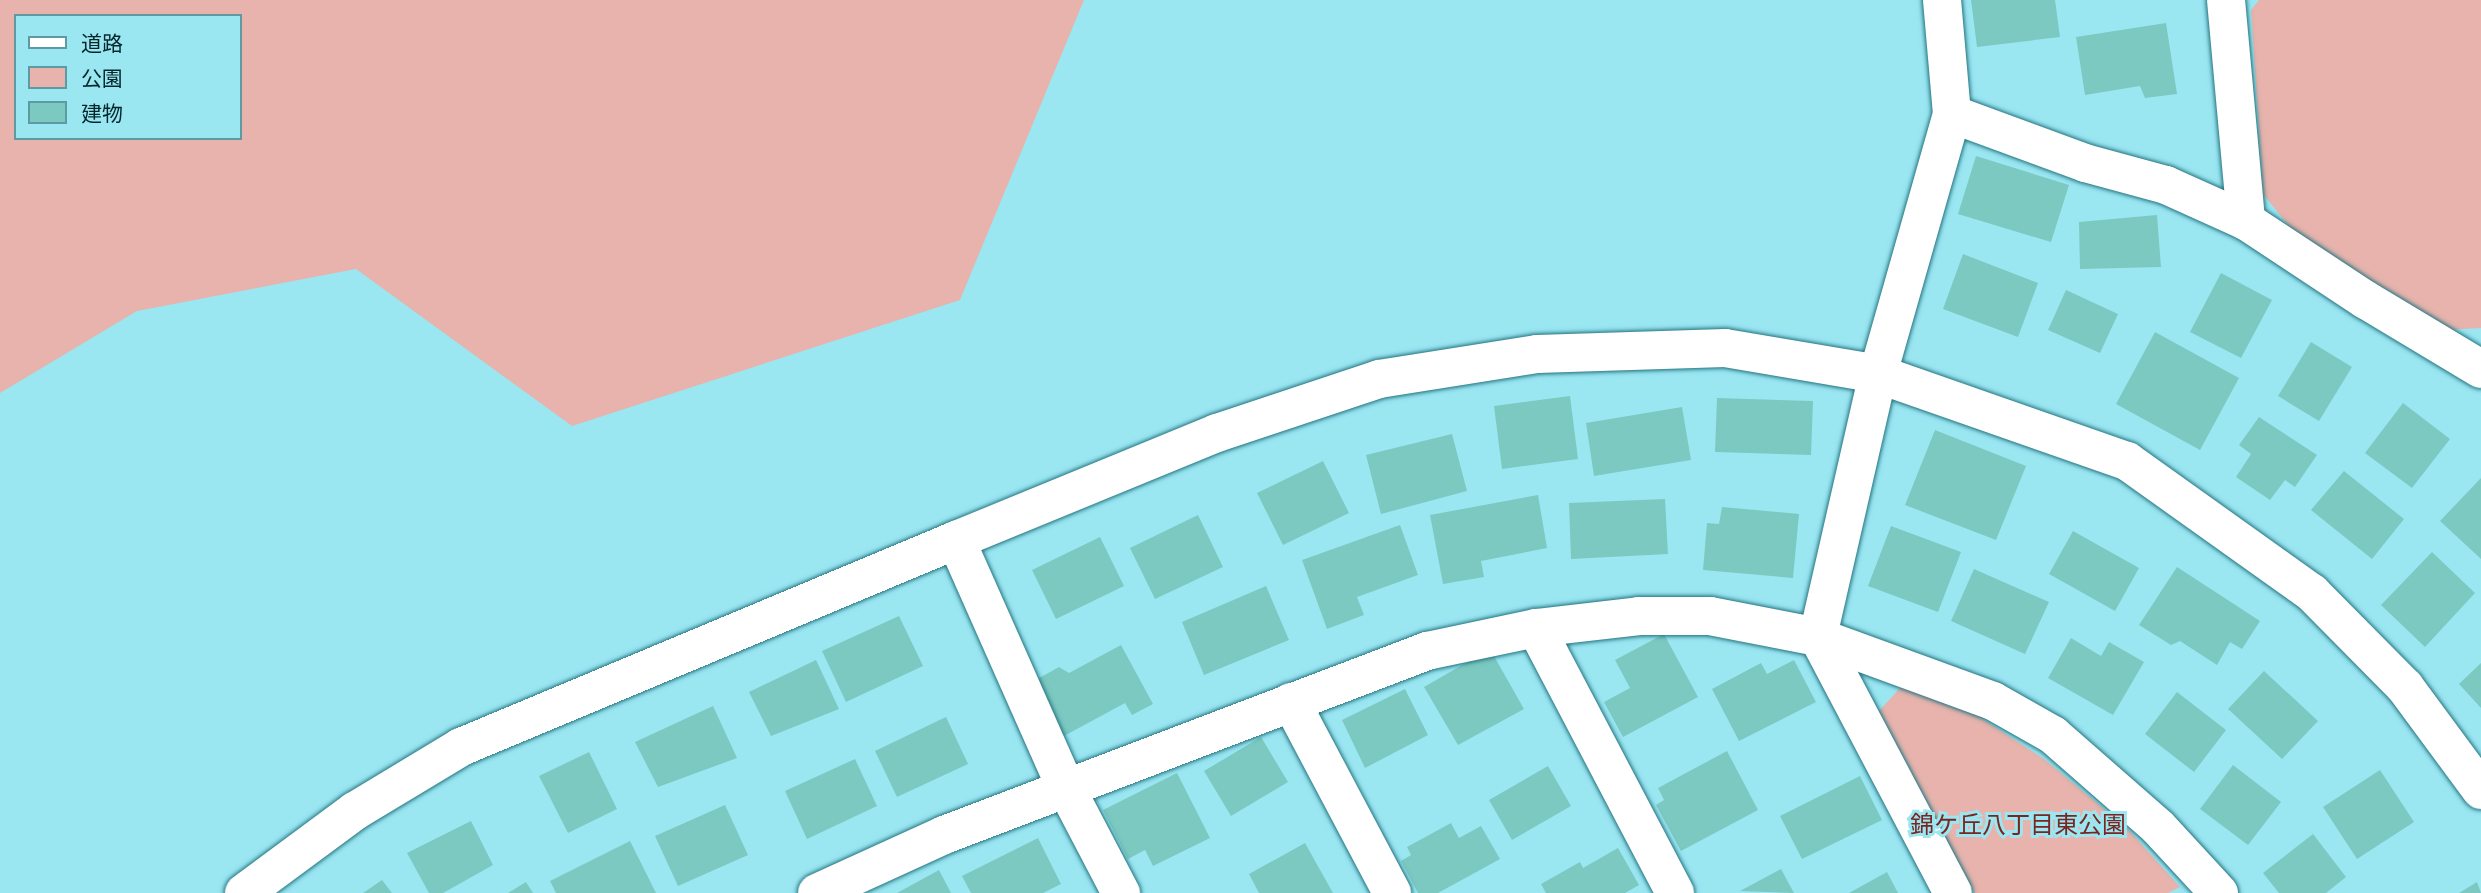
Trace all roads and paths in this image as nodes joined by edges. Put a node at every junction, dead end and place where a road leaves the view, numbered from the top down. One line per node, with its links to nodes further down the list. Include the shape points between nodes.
1 (1942, 0): 3 (street)
2 (2225, 0): 4 (street)
3 (1952, 114): 4 (street, via 2085,163 2166,185); 6 (street)
4 (2246, 221): 5 (street, via 2366,300)
5 (2480, 367)
6 (1878, 374): 7 (street, via 1725,348 1537,354 1379,379 1217,433); 9 (street); 12 (street, via 2127,461 2312,593 2405,687)
7 (956, 540): 11 (street); 14 (street, via 461,747 355,811)
8 (1536, 628): 9 (street, via 1639,616 1710,616); 10 (street, via 1427,651); 17 (street)
9 (1818, 637): 18 (street); 19 (street, via 1993,701 2053,735 2158,827)
10 (1291, 702): 11 (street); 16 (street)
11 (1066, 788): 13 (street, via 944,835); 15 (street)
12 (2481, 790)
13 (827, 891)
14 (244, 893)
15 (1121, 893)
16 (1392, 893)
17 (1675, 893)
18 (1952, 893)
19 (2219, 893)

